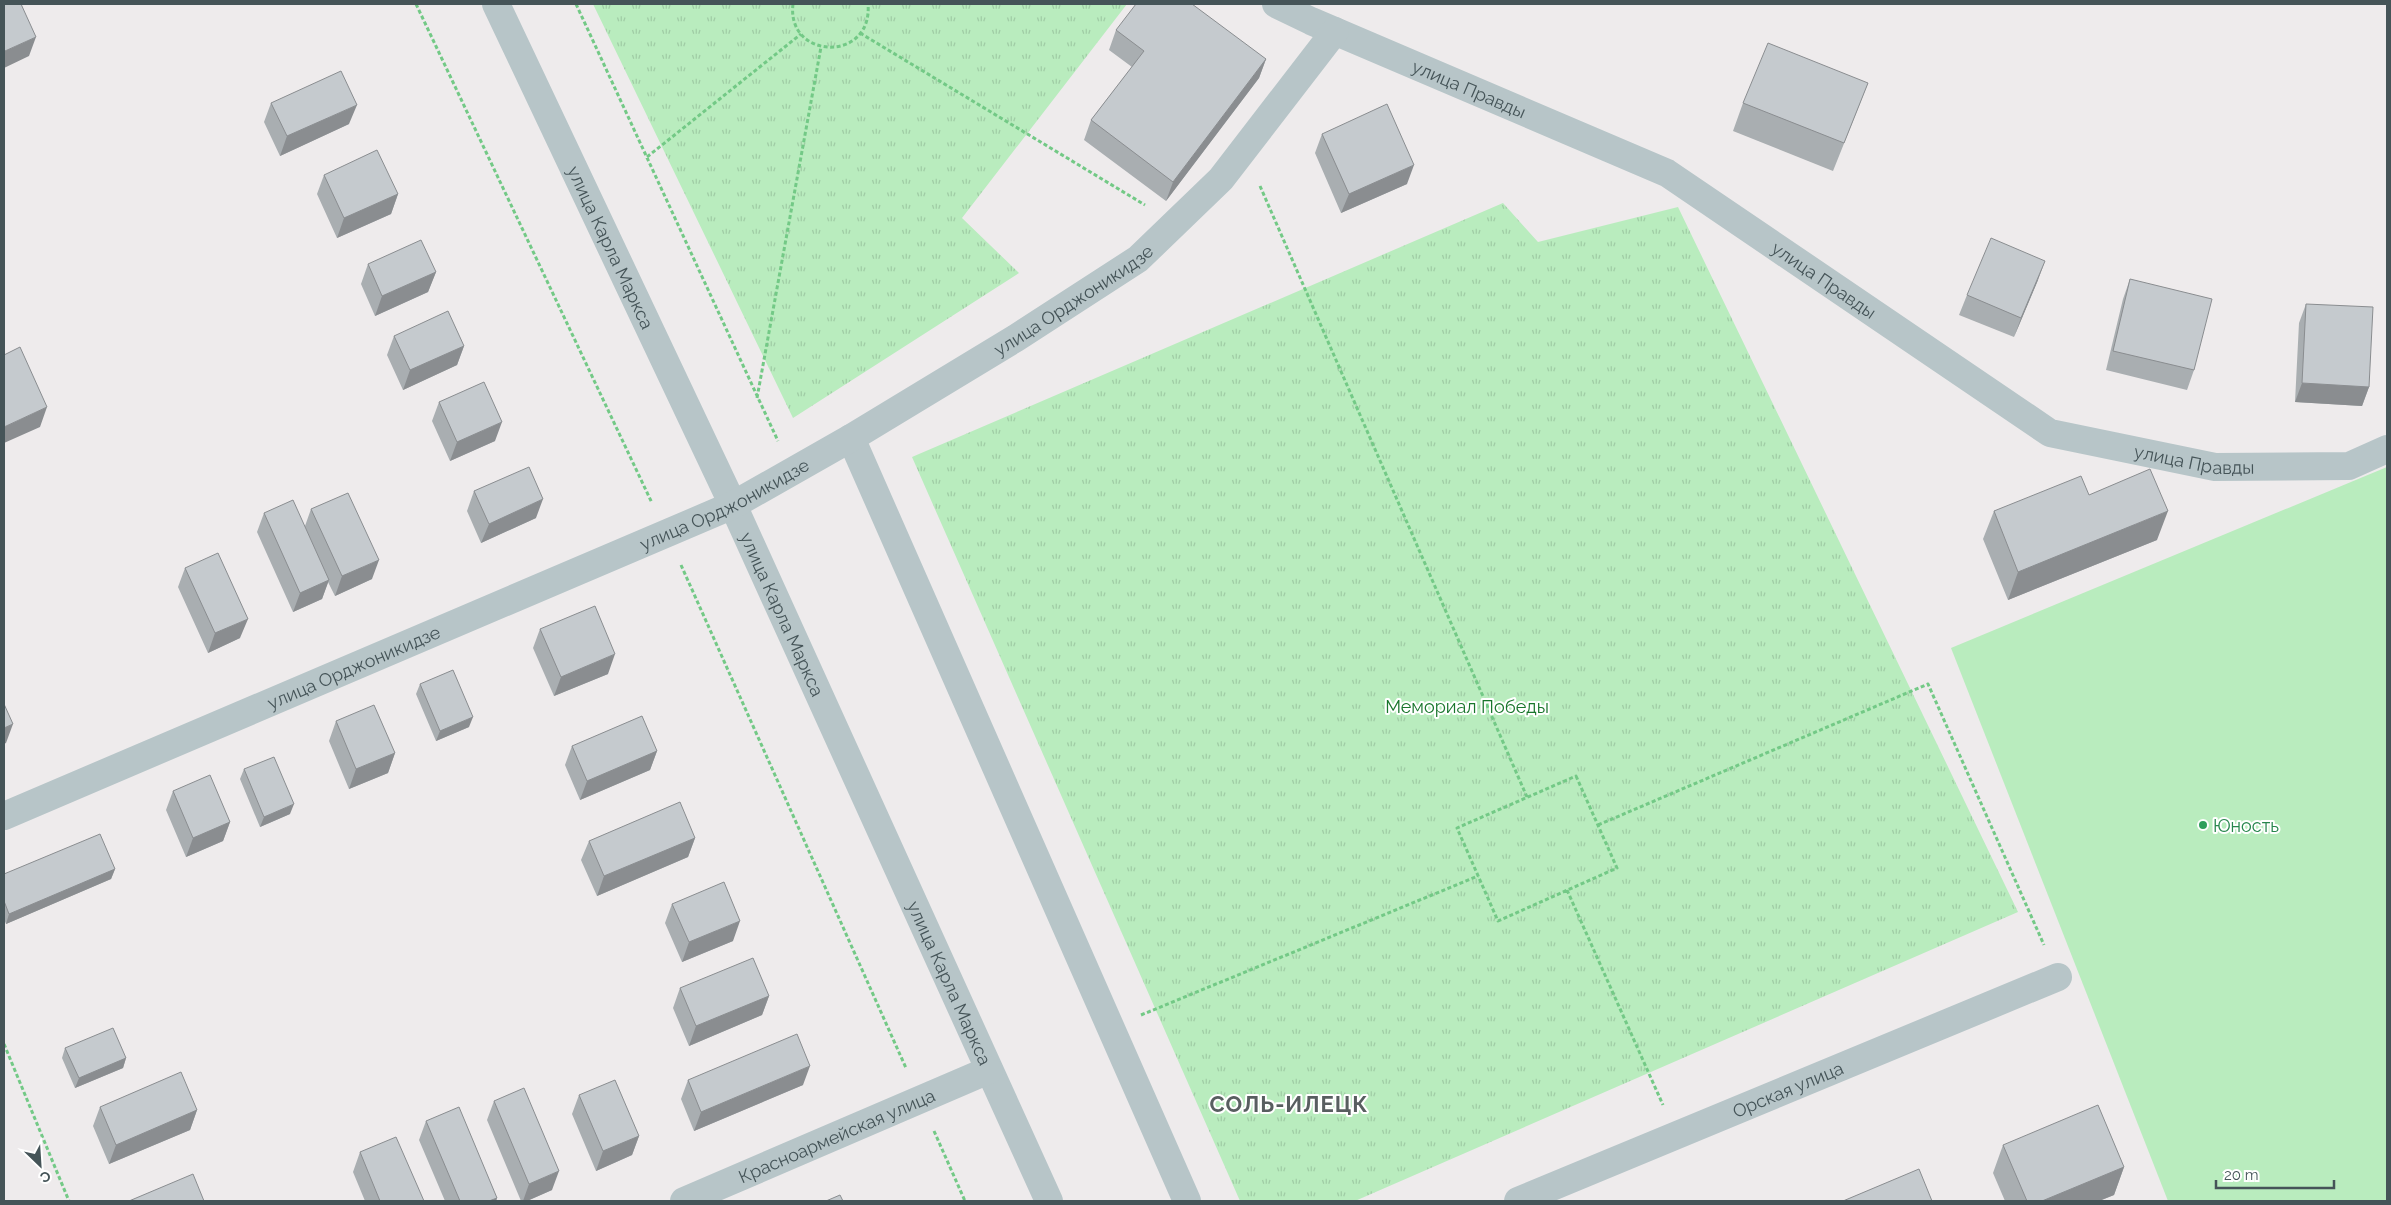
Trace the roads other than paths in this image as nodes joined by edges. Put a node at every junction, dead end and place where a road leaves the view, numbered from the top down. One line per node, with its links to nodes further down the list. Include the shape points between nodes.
1 (496, 4): 6 (street, улица Карла Маркса)
2 (1276, 4): 3 (street, улица Правды)
3 (1335, 31): 4 (street, улица Орджоникидзе, via 1221,179 1138,259 1016,338); 5 (street, улица Правды, via 1667,174 2050,433 2215,468 2349,466)
4 (850, 438): 6 (street, улица Орджоникидзе); 12 (street)
5 (2387, 449)
6 (733, 505): 7 (street, улица Орджоникидзе); 9 (street, улица Карла Маркса)
7 (4, 816)
8 (2058, 977): 13 (street, Орская улица)
9 (989, 1070): 10 (street, Красноармейская улица); 11 (street, улица Карла Маркса)
10 (684, 1201)
11 (1049, 1201)
12 (1187, 1201)
13 (1518, 1201)

